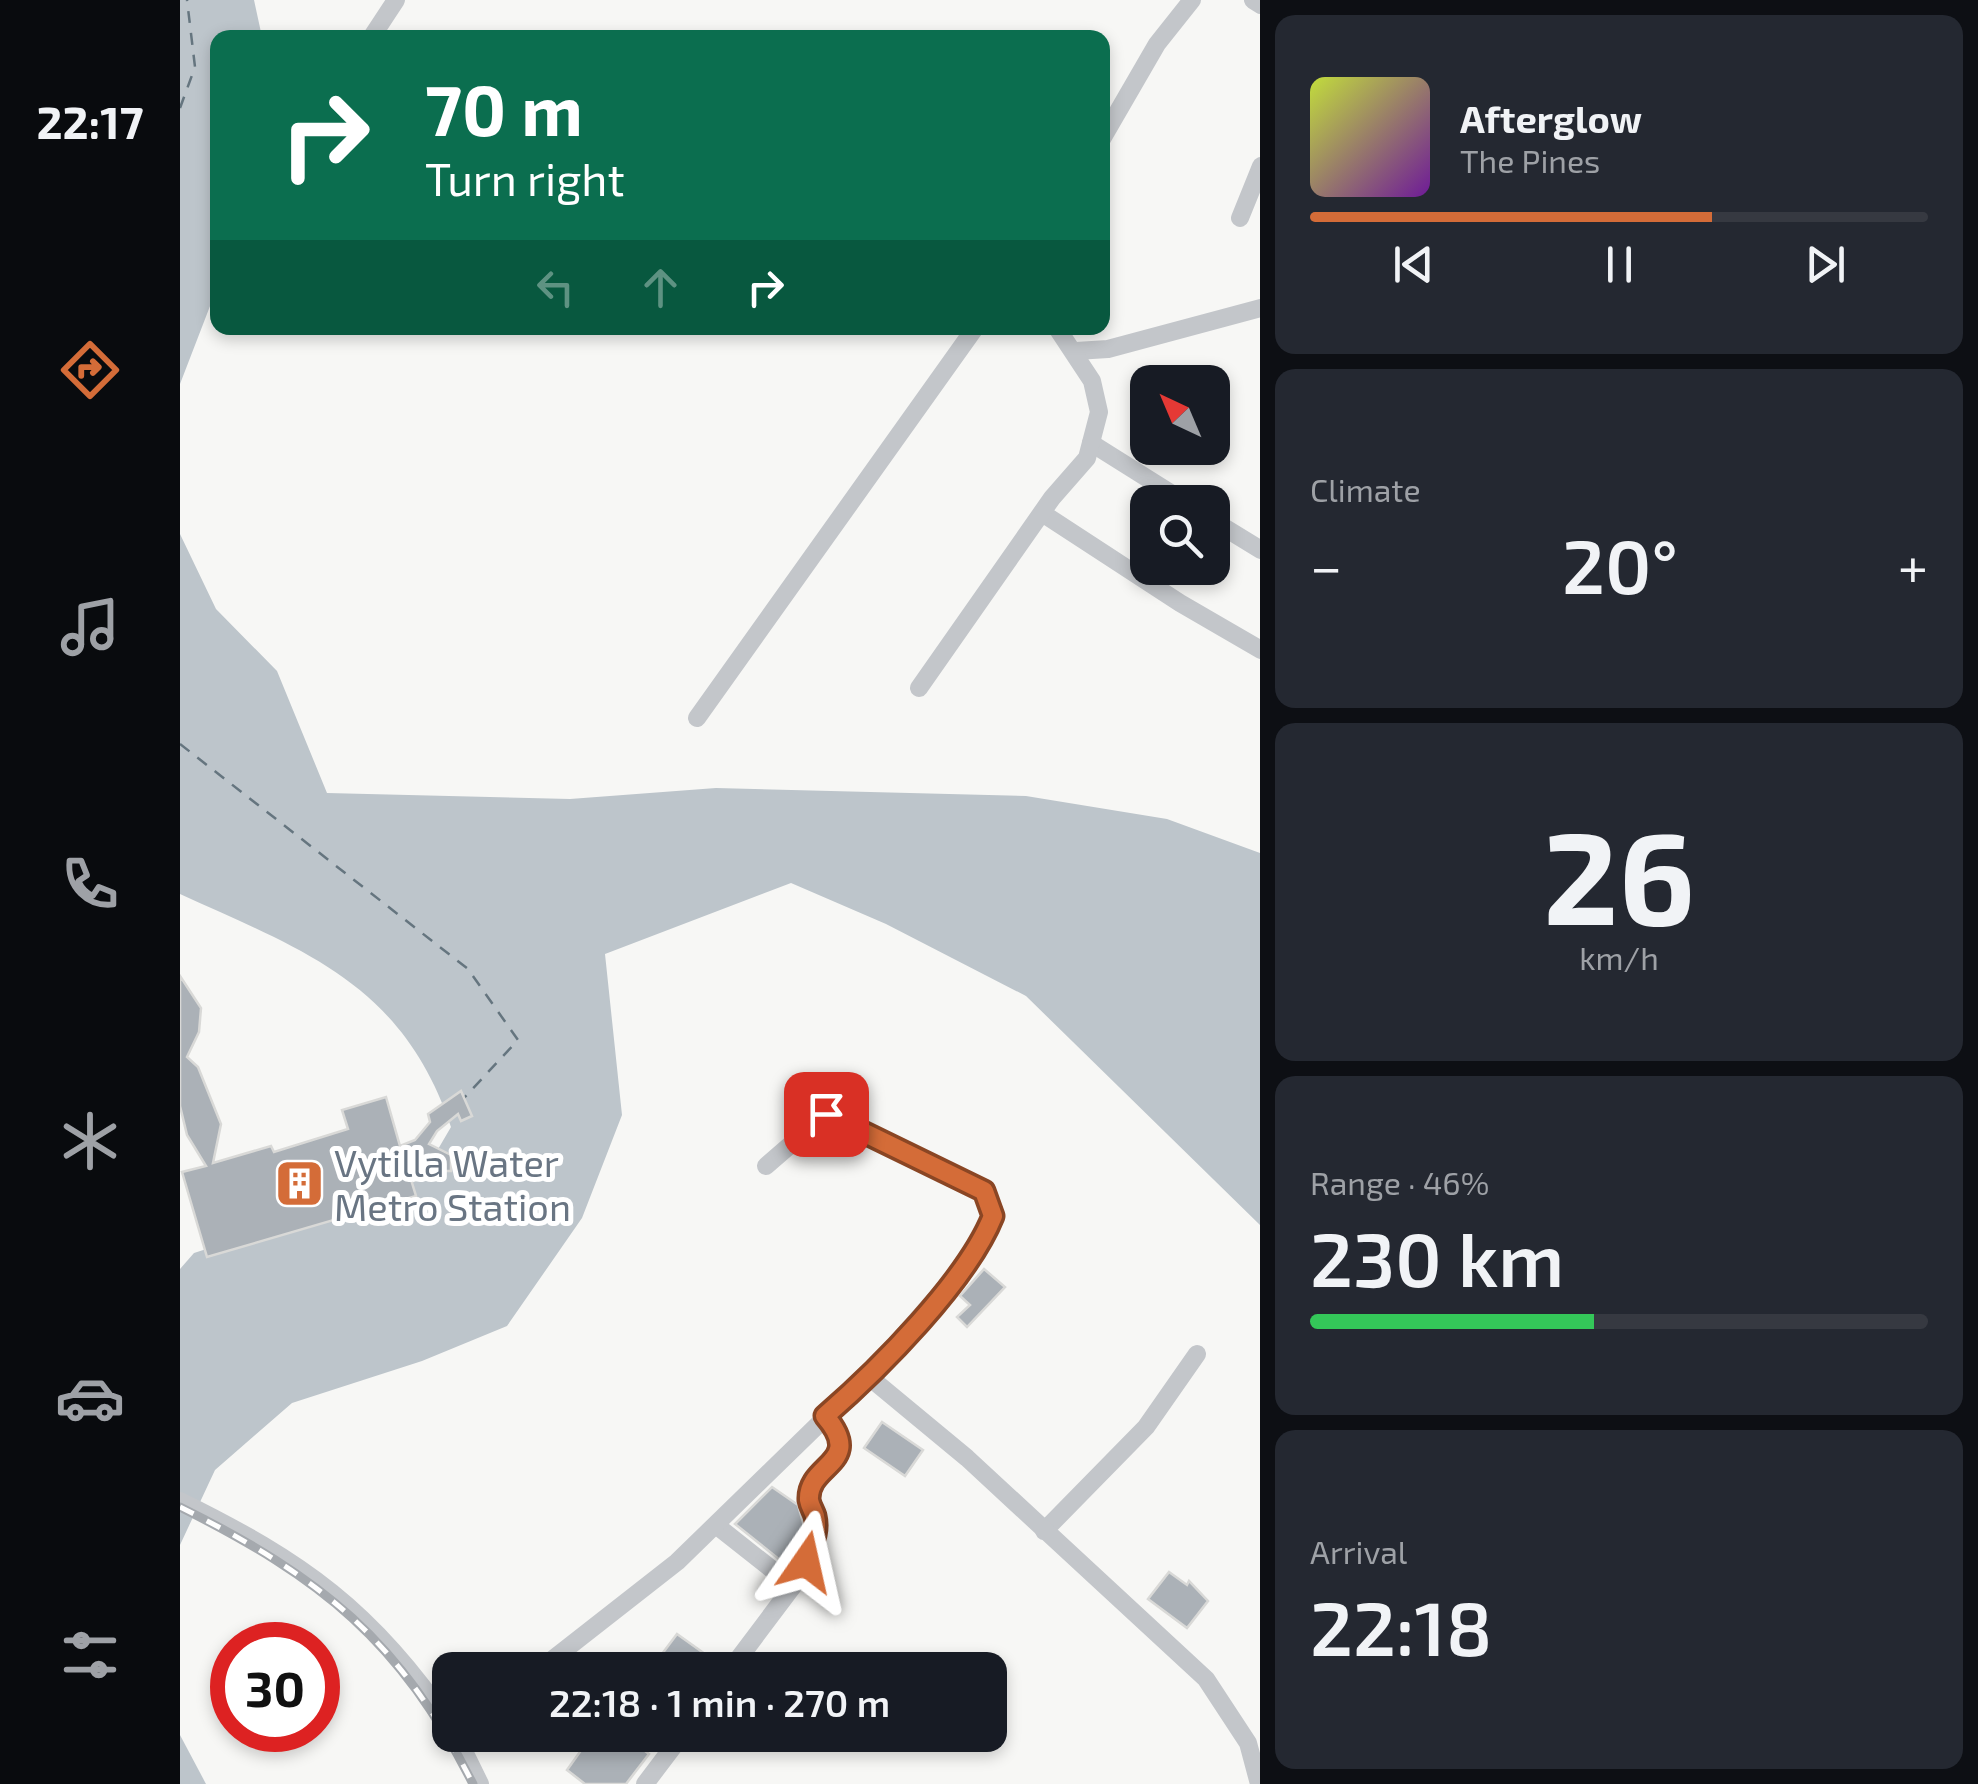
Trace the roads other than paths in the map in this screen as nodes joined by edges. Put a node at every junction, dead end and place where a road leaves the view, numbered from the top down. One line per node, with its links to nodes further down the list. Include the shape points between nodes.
1 (396, 0): 5 (street)
2 (1192, 0): 6 (street)
3 (1253, 0): 4 (street)
4 (1260, 4)
5 (376, 30)
6 (1110, 124)
7 (1260, 166): 8 (street)
8 (1240, 218)
9 (1260, 308): 12 (street, via 1108,349)
10 (970, 335): 20 (street)
11 (1063, 335): 12 (street)
12 (1076, 350): 13 (street, via 1099,412)
13 (1091, 444): 14 (street); 15 (street)
14 (1157, 485)
15 (1042, 513): 18 (street); 19 (street)
16 (1230, 531): 17 (street)
17 (1260, 550)
18 (1260, 650)
19 (919, 688)
20 (697, 718)
21 (766, 1166): 23 (street, via 826,1114 984,1191 993,1216 980,1250)
22 (1197, 1354): 27 (street, via 1146,1427)
23 (868, 1376): 24 (street); 27 (street)
24 (825, 1416): 26 (street); 28 (street, via 841,1448 812,1489 818,1530)
25 (180, 1501): 31 (street, via 305,1568 364,1619)
26 (718, 1526): 28 (street); 29 (street)
27 (1044, 1531): 36 (street, via 1206,1679 1248,1743)
28 (793, 1586): 30 (street)
29 (564, 1652)
30 (744, 1652)
31 (432, 1698)
32 (464, 1752): 34 (street)
33 (669, 1752): 35 (street)
34 (480, 1784)
35 (645, 1784)
36 (1259, 1784)

